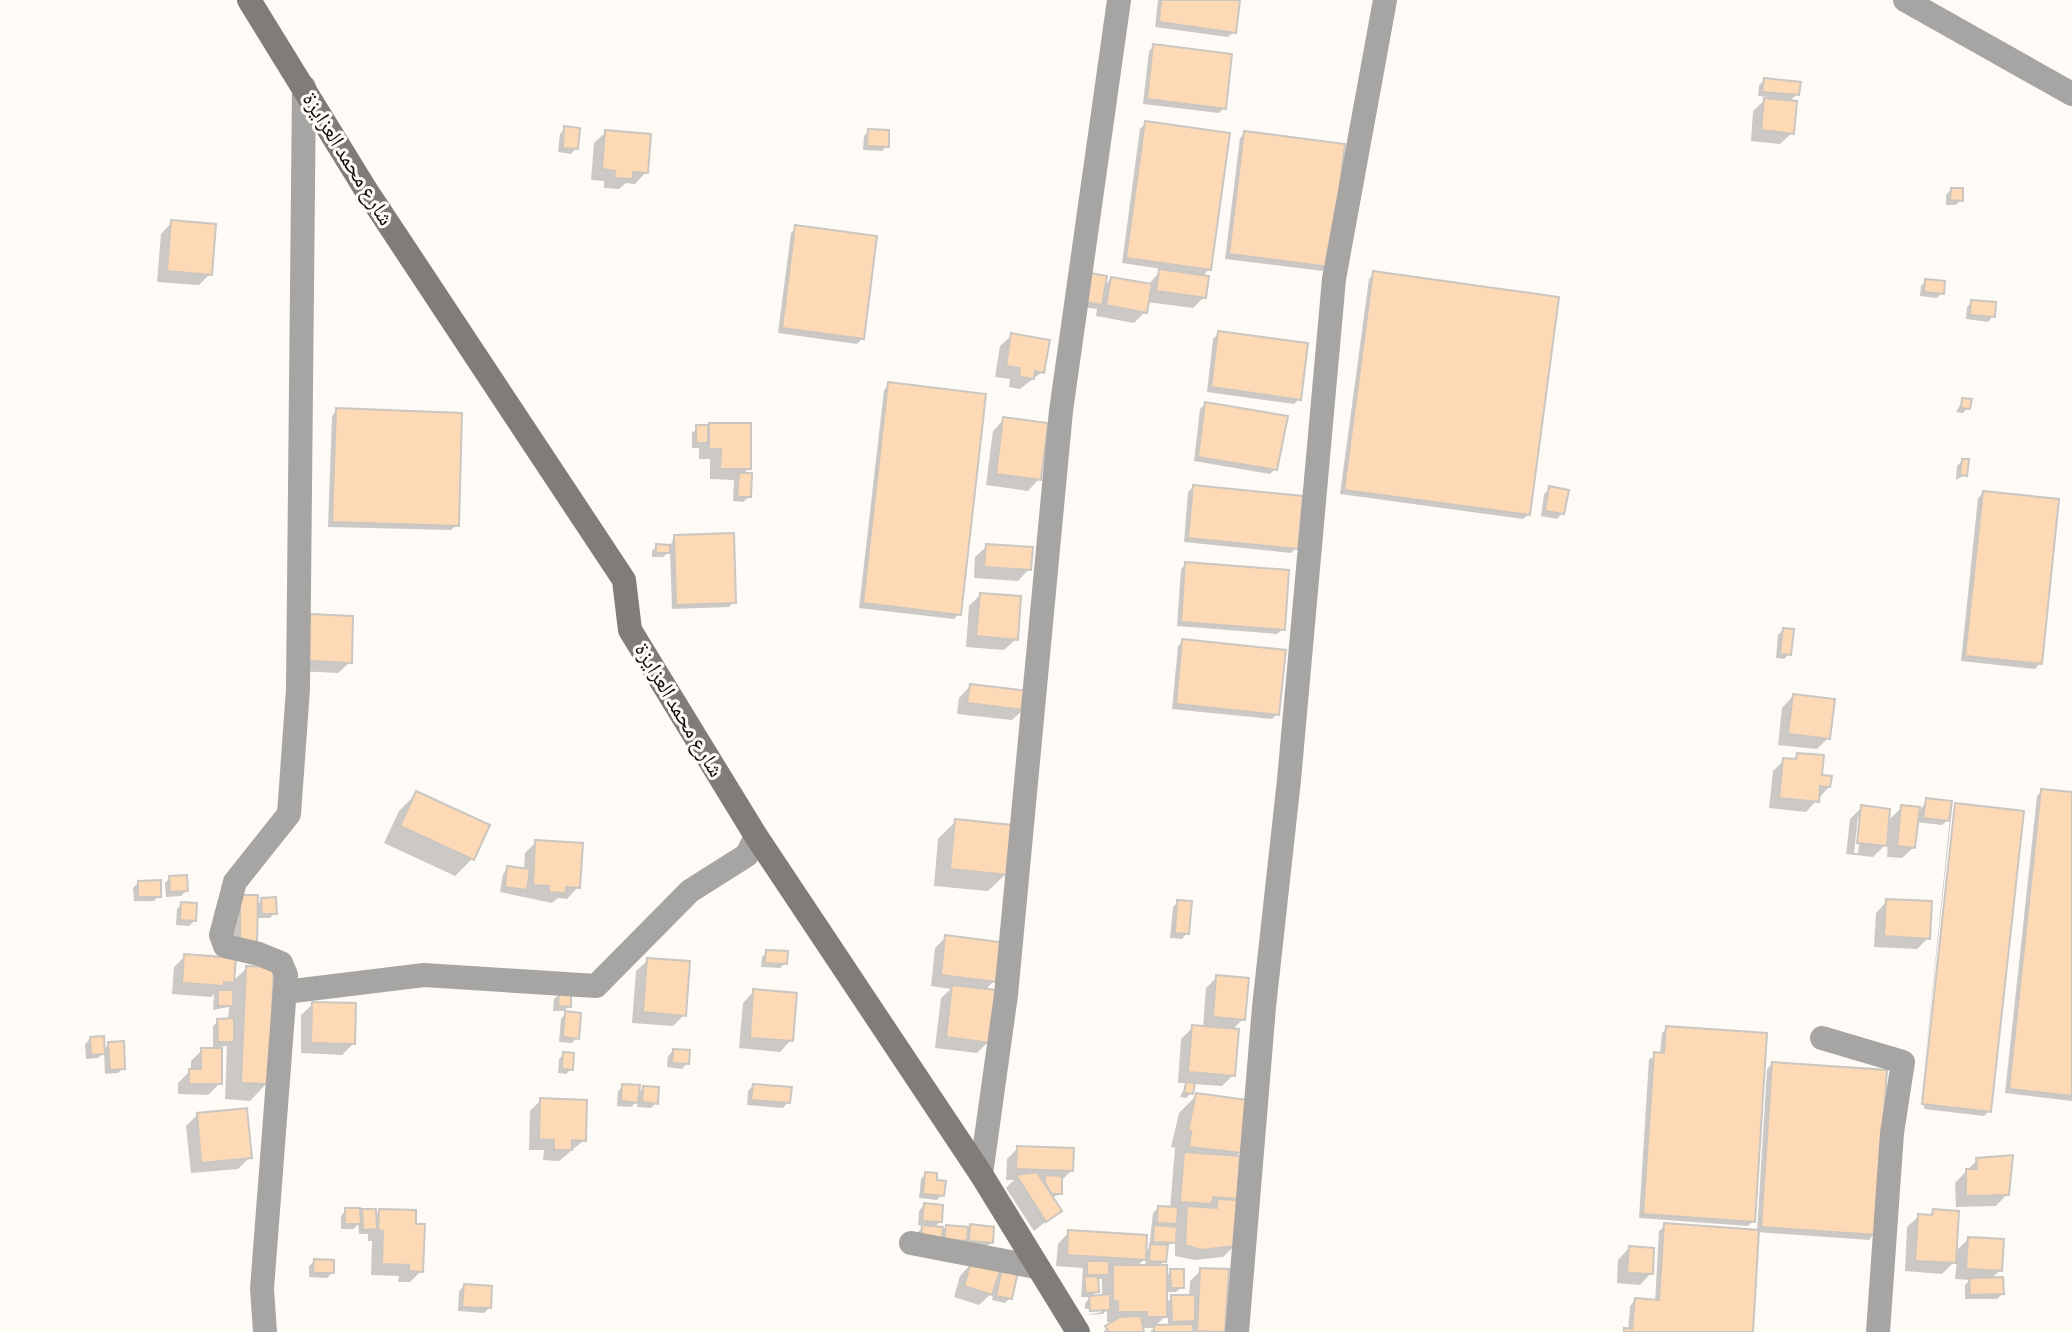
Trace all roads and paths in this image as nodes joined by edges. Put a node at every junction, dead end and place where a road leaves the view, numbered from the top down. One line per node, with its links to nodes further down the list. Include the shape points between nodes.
1 (249, 0): 5 (main road, شارع محمد العزايزة)
2 (1119, 0): 10 (street, via 1061,411 1006,995)
3 (1385, 0): 15 (street, via 1334,279)
4 (1905, 0): 6 (street)
5 (304, 87): 7 (main road, شارع محمد العزايزة, via 366,190 624,580 630,630); 8 (street, via 298,689 289,814 235,882 221,935 225,946 281,963)
6 (2072, 94)
7 (756, 836): 8 (street, via 747,855 690,891 596,986 424,975); 10 (main road, شارع محمد العزايزة)
8 (285, 992): 13 (street, via 262,1289)
9 (1822, 1038): 16 (street, via 1903,1062 1892,1133)
10 (981, 1174): 12 (main road, شارع محمد العزايزة)
11 (911, 1243): 12 (street)
12 (1036, 1267): 14 (main road, شارع محمد العزايزة)
13 (265, 1332)
14 (1078, 1332)
15 (1237, 1332)
16 (1878, 1332)

